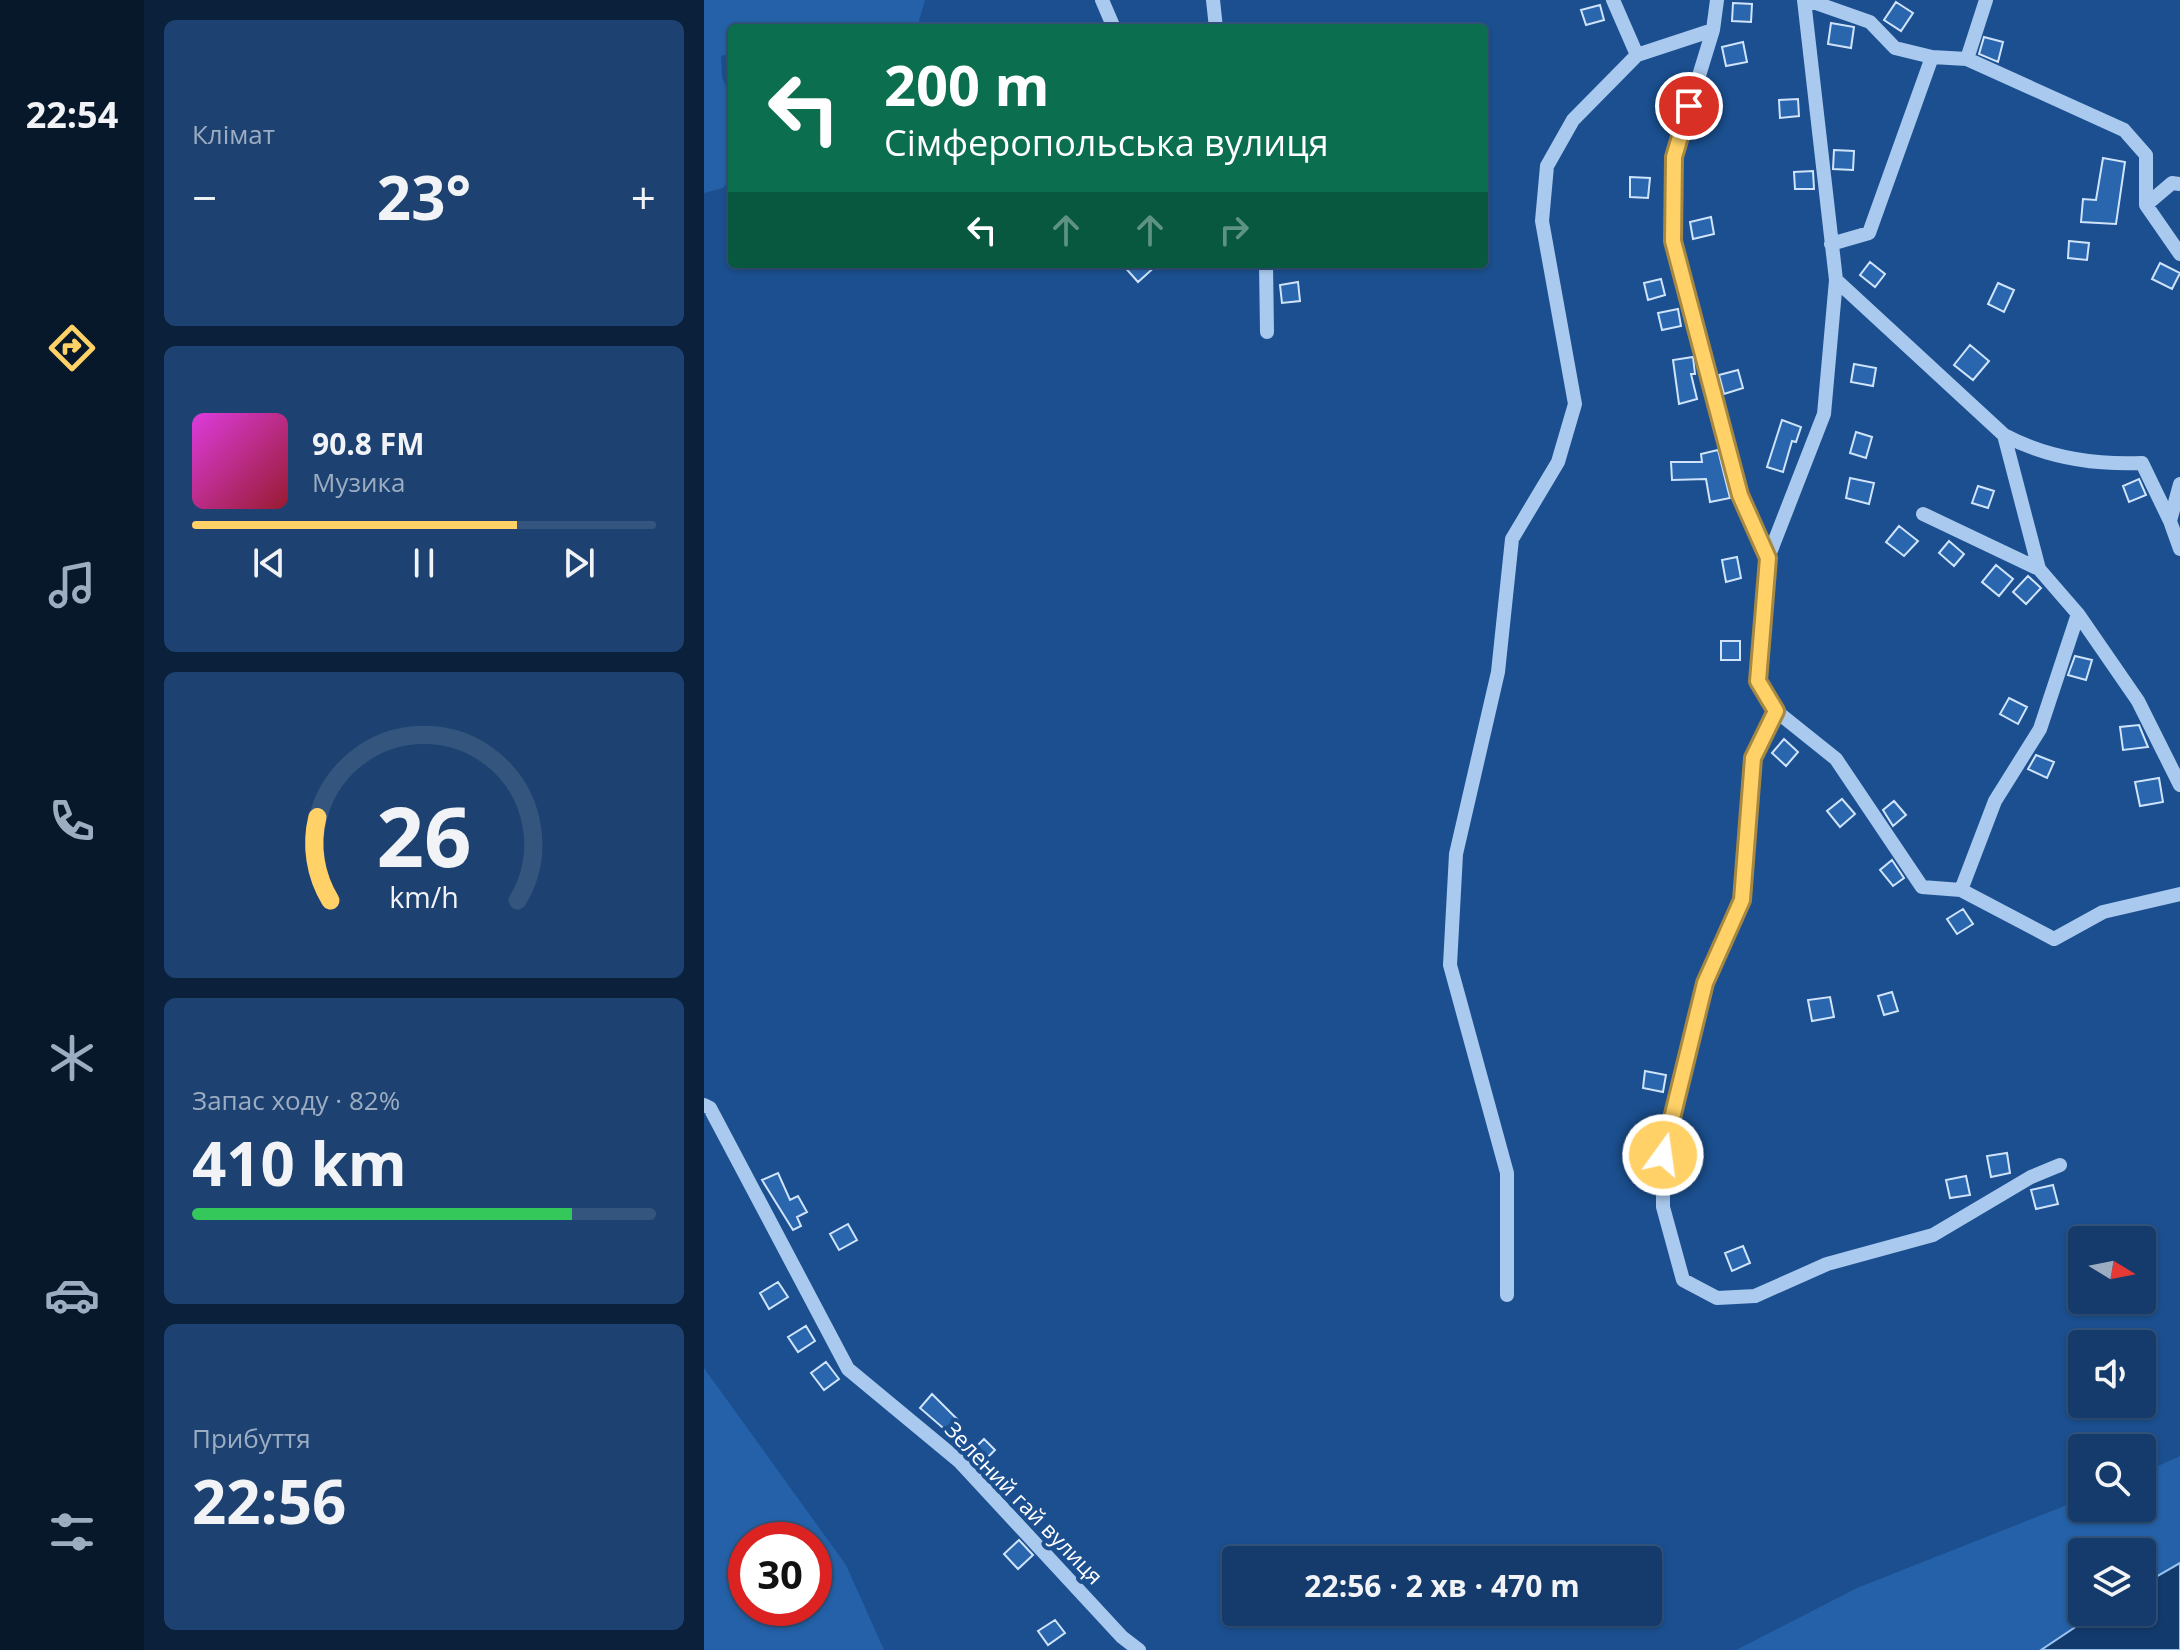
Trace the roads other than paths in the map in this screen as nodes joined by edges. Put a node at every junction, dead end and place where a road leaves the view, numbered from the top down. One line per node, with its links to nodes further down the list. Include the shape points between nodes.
1 (1102, 0): 7 (street)
2 (1213, 0): 8 (street)
3 (1613, 0): 10 (street)
4 (1717, 0): 9 (street)
5 (1805, 0): 11 (street, via 1870,22 1895,48); 15 (street)
6 (1986, 0): 12 (street)
7 (1112, 24)
8 (1216, 24)
9 (1713, 30): 10 (street); 25 (street, via 1674,157 1673,241 1740,495)
10 (1637, 55): 34 (street, via 1573,120 1547,166 1542,221 1575,404 1558,462 1512,539 1498,672 1456,854 1450,965 1507,1173)
11 (1932, 57): 12 (street); 15 (street, via 1869,233)
12 (1967, 59): 14 (street, via 2124,130 2146,155)
13 (2180, 184): 14 (street, via 2172,183)
14 (2146, 205): 16 (street)
15 (1831, 244): 18 (street)
16 (2180, 254)
17 (1266, 268): 19 (street)
18 (1836, 280): 20 (street); 25 (street, via 1824,414)
19 (1267, 332)
20 (2004, 435): 23 (street, via 2029,449 2099,465 2142,463); 26 (street)
21 (2180, 484): 23 (street)
22 (1923, 514): 26 (street)
23 (2170, 521): 24 (street)
24 (2180, 549)
25 (1768, 558): 28 (street, via 1758,681)
26 (2039, 569): 27 (street)
27 (2078, 614): 29 (street, via 2138,701); 30 (street, via 2040,729 1995,801)
28 (1776, 711): 30 (street, via 1836,759 1922,887); 33 (street, via 1753,758 1742,900 1705,983 1663,1155 1663,1207 1683,1280 1717,1298 1755,1296 1827,1264 1933,1235)
29 (2180, 785)
30 (1961, 890): 31 (street, via 2054,939 2103,912)
31 (2180, 894)
32 (704, 1105): 35 (street, Зелений гай вулиця, via 848,1369 959,1461)
33 (2060, 1165)
34 (1507, 1295)
35 (1139, 1650)

